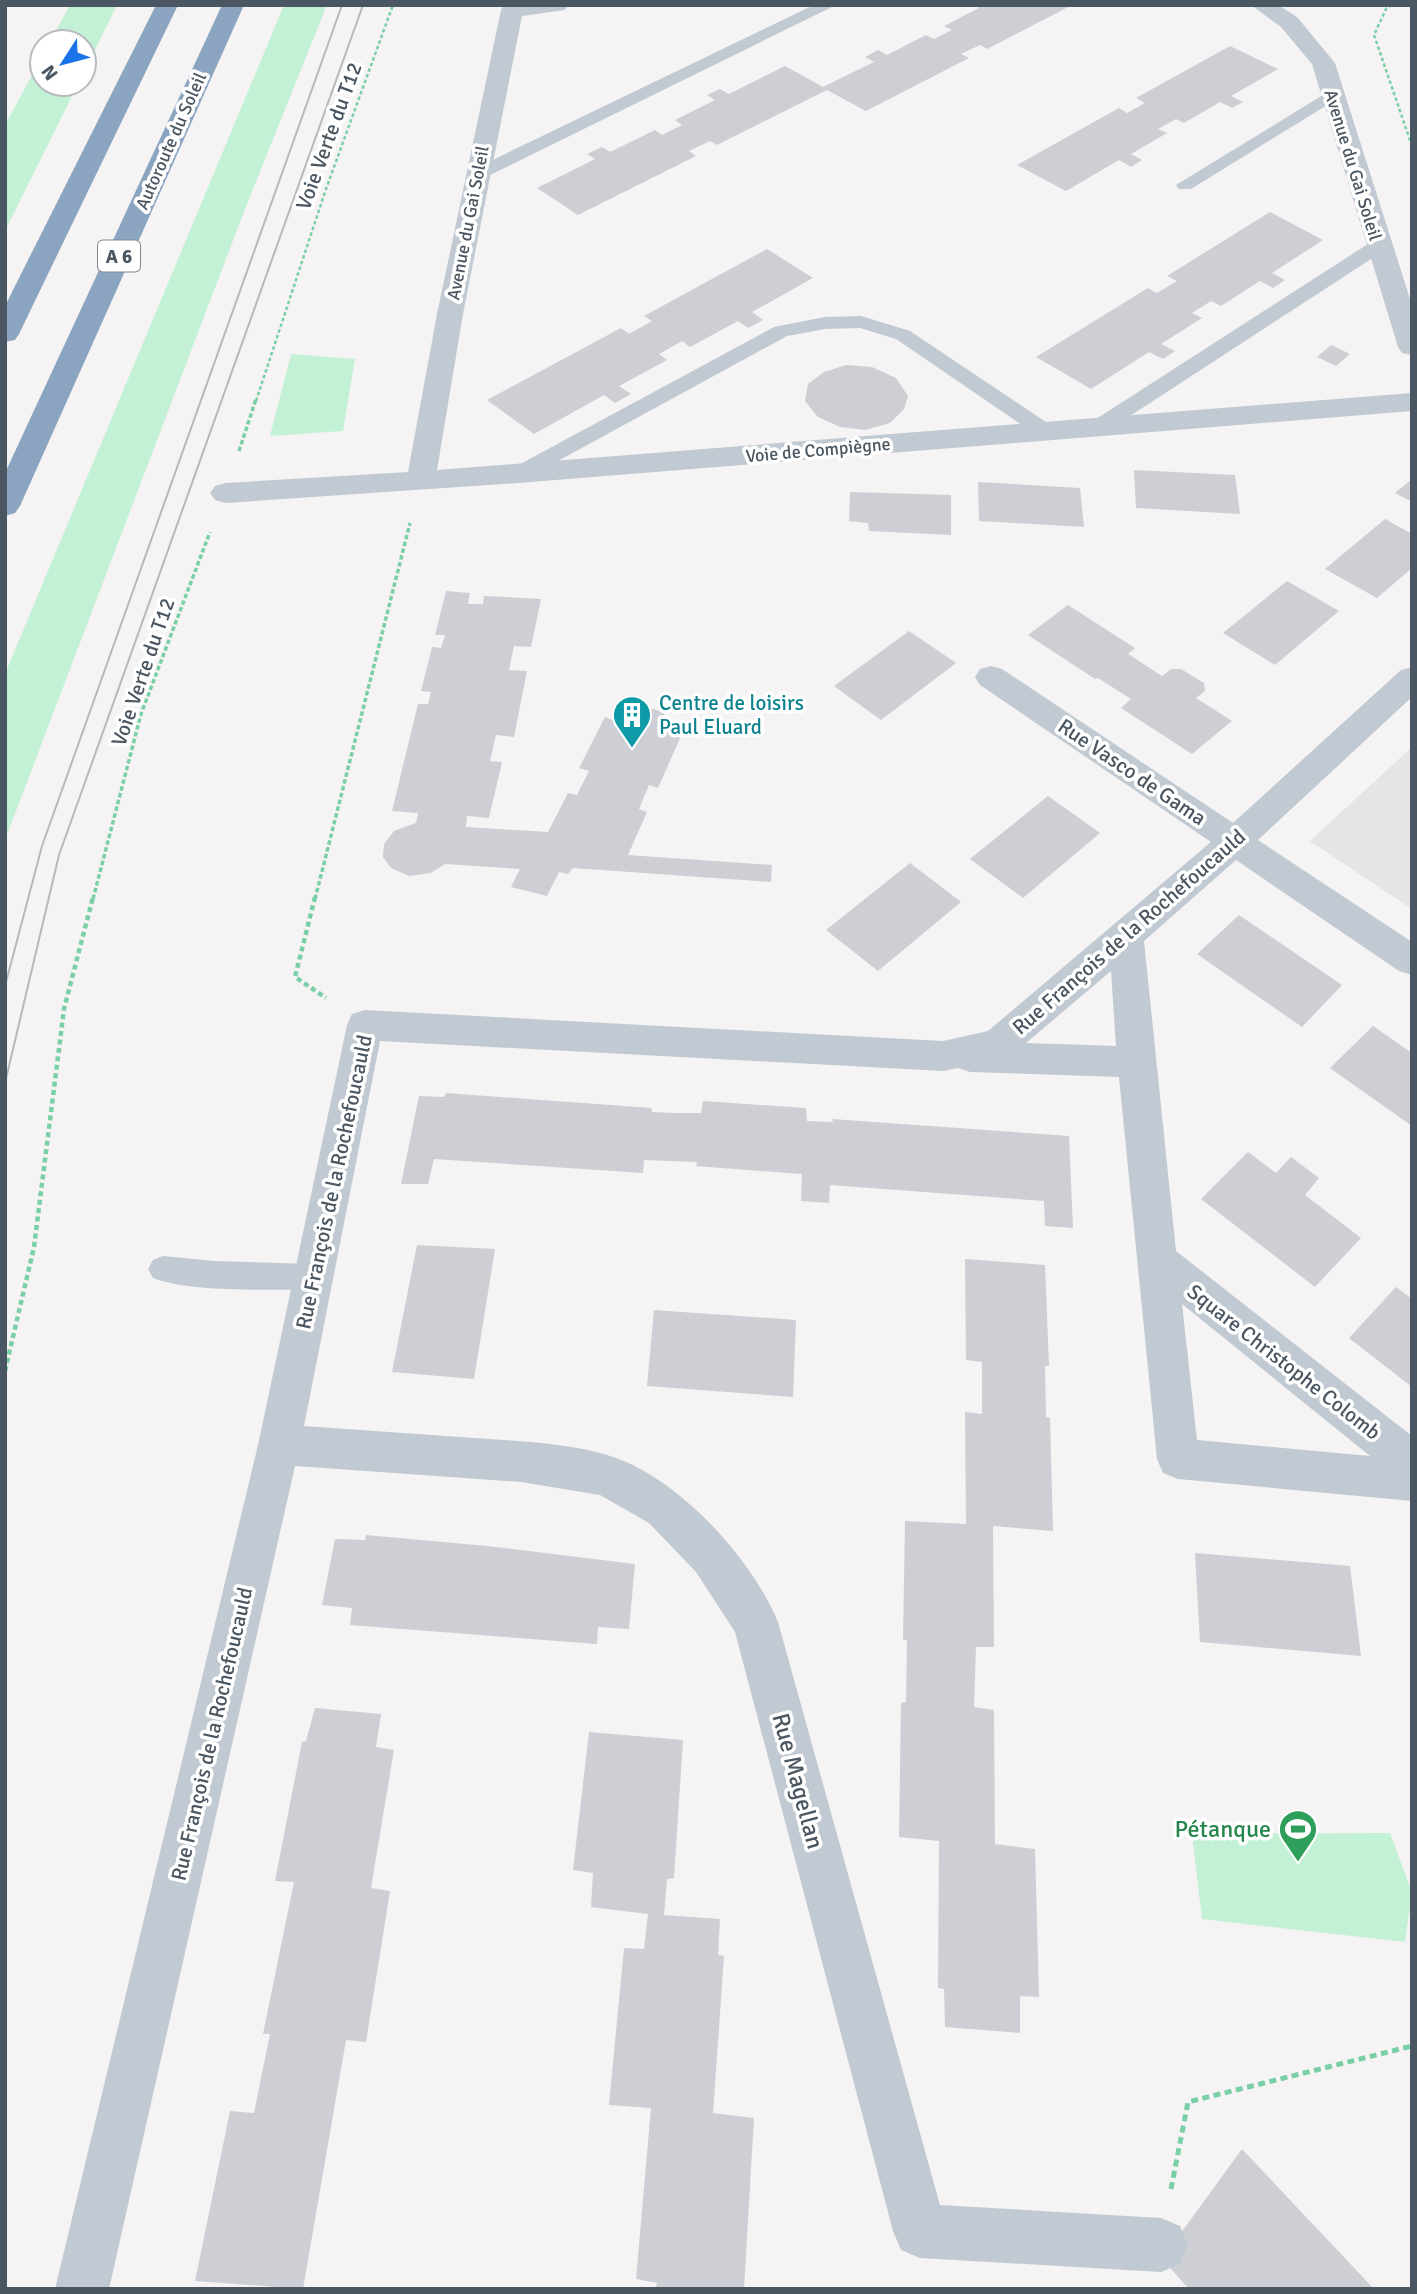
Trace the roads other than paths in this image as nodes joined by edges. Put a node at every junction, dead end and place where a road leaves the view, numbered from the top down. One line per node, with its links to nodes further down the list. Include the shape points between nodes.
1 (167, 5): 11 (highway)
2 (233, 5): 19 (highway, Autoroute du Soleil / A 6)
3 (557, 5): 6 (street, Avenue du Gai Soleil)
4 (828, 5): 8 (lane)
5 (1262, 5): 7 (street, Avenue du Gai Soleil, via 1289,22 1323,62)
6 (513, 7): 8 (street, Avenue du Gai Soleil)
7 (1331, 95): 9 (lane); 10 (street, Avenue du Gai Soleil)
8 (480, 173): 17 (street, Avenue du Gai Soleil)
9 (1185, 185)
10 (1378, 246): 12 (street, Avenue du Gai Soleil); 14 (lane)
11 (5, 334)
12 (1412, 347)
13 (1412, 402): 14 (street, Voie de Compiègne)
14 (1100, 426): 15 (street, Voie de Compiègne)
15 (1045, 431): 16 (street, Voie de Compiègne); 16 (lane, via 903,335 862,321 825,323 781,331)
16 (518, 474): 17 (street, Voie de Compiègne)
17 (421, 481): 18 (street, Voie de Compiègne)
18 (225, 493)
19 (5, 506)
20 (991, 677): 22 (street, Rue Vasco de Gama)
21 (1412, 678): 22 (street, Rue François de la Rochefoucauld)
22 (1236, 841): 23 (street, Rue François de la Rochefoucauld); 24 (street, Rue Vasco de Gama)
23 (1126, 937): 25 (street, Rue François de la Rochefoucauld, via 998,1044); 26 (street, Square Christophe Colomb)
24 (1412, 961)
25 (943, 1056): 26 (street); 29 (street, Rue François de la Rochefoucauld, via 365,1025)
26 (1136, 1062): 27 (street, Square Christophe Colomb)
27 (1157, 1260): 31 (street, Square Christophe Colomb); 32 (street, Square Christophe Colomb, via 1178,1459)
28 (163, 1269): 29 (lane)
29 (314, 1277): 30 (street, Rue François de la Rochefoucauld)
30 (279, 1446): 33 (street, Rue Magellan, via 521,1462 606,1475 664,1508 712,1557 755,1622 920,2231); 34 (street, Rue François de la Rochefoucauld)
31 (1412, 1463)
32 (1412, 1480)
33 (1161, 2245)
34 (82, 2289)

